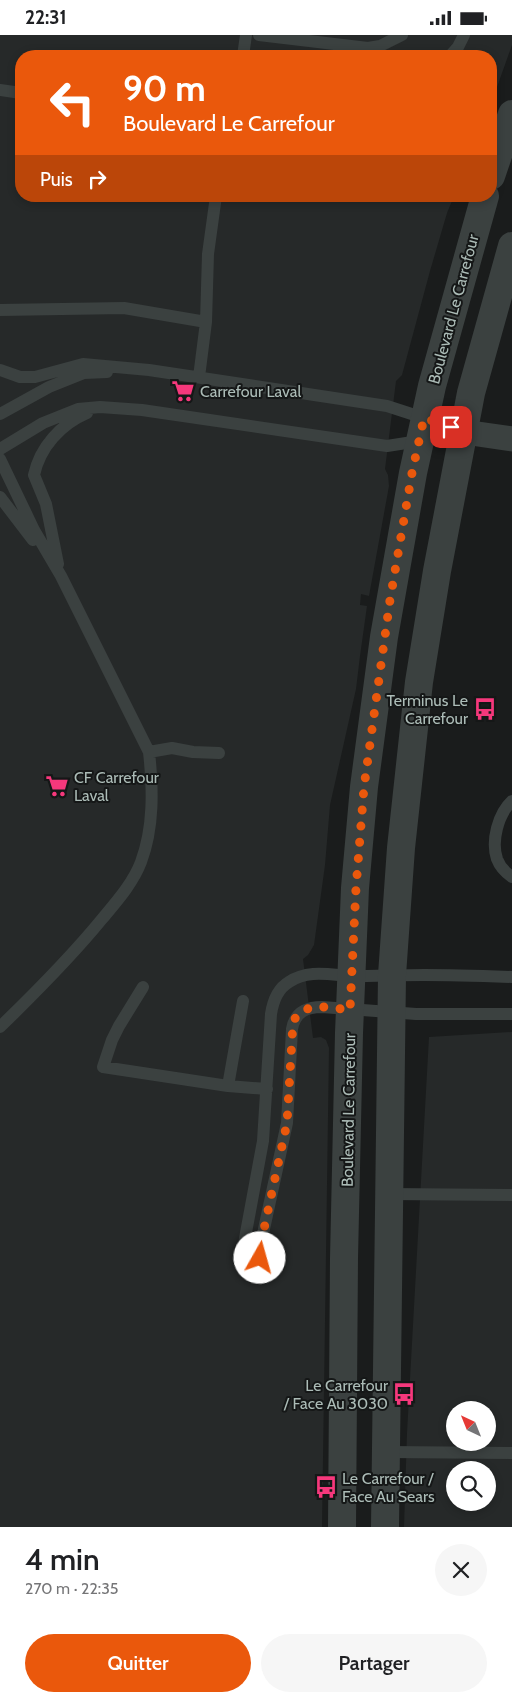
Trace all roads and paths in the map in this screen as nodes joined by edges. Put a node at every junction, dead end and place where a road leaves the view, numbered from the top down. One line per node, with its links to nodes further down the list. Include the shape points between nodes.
1 (246, 35): 5 (lane)
2 (259, 35): 3 (lane, via 368,48)
3 (402, 35)
4 (464, 35): 6 (lane)
5 (244, 50)
6 (455, 50)
7 (0, 90): 8 (lane)
8 (15, 92)
9 (512, 114): 10 (street)
10 (497, 158)
11 (215, 202): 15 (lane, via 208,254)
12 (483, 202): 21 (street, Boulevard Le Carrefour)
13 (512, 246): 22 (street, via 471,393)
14 (0, 310): 15 (lane, via 124,308)
15 (206, 322): 18 (lane)
16 (149, 370): 17 (lane, via 83,364 35,377 20,377); 18 (lane); 20 (lane, via 84,373 49,387)
17 (0, 371)
18 (199, 377): 21 (lane, via 387,406)
19 (124, 408): 21 (lane, via 386,446); 24 (lane, via 78,409 43,423); 27 (lane, via 95,410 73,421 46,445 35,467 34,475 46,504)
20 (0, 414)
21 (422, 429): 22 (street); 33 (street, Boulevard Le Carrefour, via 390,600 364,787)
22 (464, 432): 23 (street); 32 (street, via 419,682 401,849)
23 (512, 439)
24 (0, 449)
25 (0, 459): 27 (lane, via 34,530)
26 (0, 497): 27 (lane)
27 (61, 576): 28 (lane)
28 (149, 752): 29 (lane, via 172,749); 40 (lane, via 152,813 141,863 81,944)
29 (219, 753)
30 (512, 801): 31 (lane, via 502,814 495,851 504,871)
31 (512, 877)
32 (392, 975): 33 (lane); 34 (lane); 38 (street)
33 (352, 976): 37 (street, Boulevard Le Carrefour); 42 (lane, via 316,973 281,988 271,1014)
34 (512, 977)
35 (143, 987): 41 (lane, via 112,1040 103,1067)
36 (243, 1001): 41 (lane)
37 (350, 1010): 38 (lane); 46 (lane, via 312,1007 300,1012 293,1022 287,1123); 49 (street, Boulevard Le Carrefour)
38 (392, 1013): 39 (lane); 43 (street)
39 (512, 1014)
40 (0, 1027)
41 (228, 1086): 42 (lane)
42 (267, 1089): 45 (lane, via 264,1141)
43 (388, 1194): 44 (lane); 47 (street)
44 (512, 1195)
45 (242, 1267)
46 (259, 1268)
47 (386, 1452): 48 (lane); 50 (street)
48 (512, 1453)
49 (342, 1527)
50 (385, 1527)

